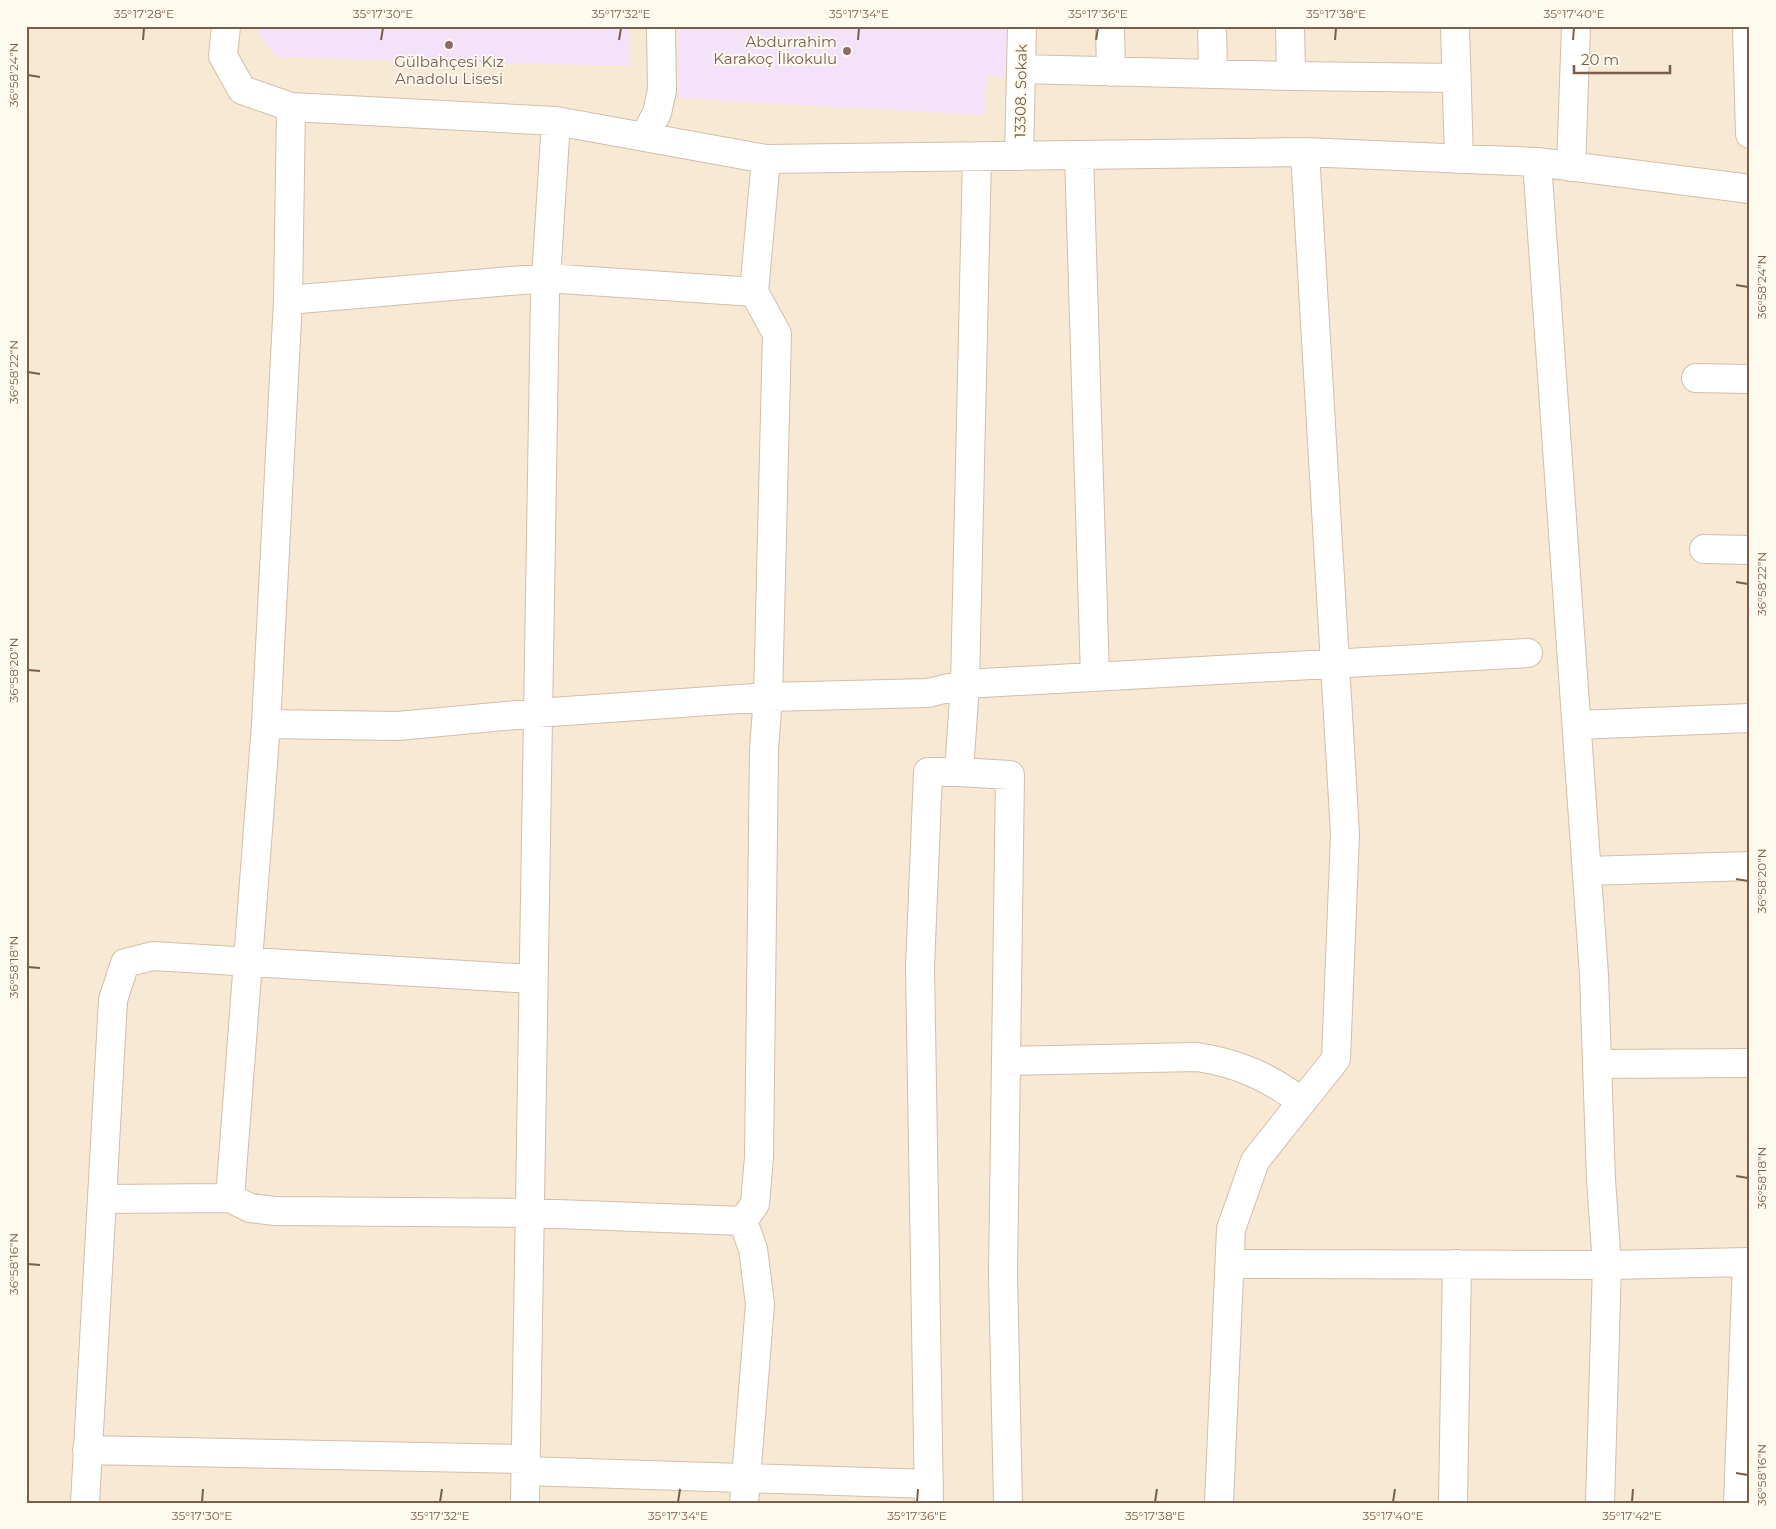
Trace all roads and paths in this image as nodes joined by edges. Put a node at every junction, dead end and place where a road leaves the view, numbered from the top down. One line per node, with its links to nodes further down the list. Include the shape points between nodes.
1 (226, 26): 15 (street, via 223,56 242,90)
2 (661, 26): 18 (street, via 662,90 657,113)
3 (1022, 26): 10 (street, 13308. Sokak)
4 (1110, 26): 11 (street)
5 (1212, 26): 12 (street)
6 (1290, 26): 13 (street)
7 (1455, 26): 14 (street)
8 (1576, 26): 26 (street)
9 (1746, 26): 17 (street)
10 (1021, 69): 11 (street); 22 (street, 13308. Sokak)
11 (1111, 72): 12 (street)
12 (1213, 74): 13 (street)
13 (1291, 76): 14 (street)
14 (1456, 78): 24 (street)
15 (291, 107): 16 (street); 30 (street)
16 (556, 121): 18 (street); 28 (street)
17 (1750, 134)
18 (644, 137): 23 (street)
19 (1305, 152): 20 (street); 24 (street); 36 (street)
20 (1079, 155): 22 (street); 37 (street)
21 (977, 156): 22 (street); 23 (street); 38 (street)
22 (1019, 156)
23 (766, 159): 29 (street)
24 (1459, 159): 25 (street)
25 (1537, 162): 26 (street); 43 (street)
26 (1571, 167): 27 (street)
27 (1750, 189)
28 (546, 278): 29 (street); 30 (street); 40 (street)
29 (754, 292): 39 (street, via 777,334)
30 (288, 300): 42 (street)
31 (1696, 378): 32 (street)
32 (1750, 379)
33 (1704, 549): 34 (street)
34 (1750, 550)
35 (1528, 653): 36 (street)
36 (1335, 662): 37 (street); 52 (street, via 1345,834 1336,1059)
37 (1095, 676): 38 (street)
38 (965, 684): 39 (street, via 928,692); 44 (street)
39 (768, 697): 40 (street); 56 (street, via 764,749 759,1157 755,1204)
40 (537, 713): 42 (street, via 398,726); 48 (street)
41 (1750, 718): 43 (street)
42 (266, 724): 47 (street)
43 (1577, 725): 46 (street)
44 (959, 772): 49 (street, via 1010,775); 64 (street, via 928,772 920,967)
45 (1750, 866): 46 (street)
46 (1587, 871): 51 (street)
47 (248, 961): 48 (street); 53 (street, via 153,956 125,963 113,1000); 54 (street)
48 (532, 979): 55 (street)
49 (1006, 1061): 52 (street, via 1197,1056 1236,1065 1264,1076); 67 (street, via 1003,1275)
50 (1750, 1063): 51 (street)
51 (1597, 1064): 60 (street)
52 (1302, 1102): 58 (street, via 1255,1161 1231,1229)
53 (102, 1198): 54 (street); 61 (street)
54 (230, 1198): 55 (street, via 250,1208 275,1211)
55 (530, 1213): 56 (street); 62 (street)
56 (743, 1220): 63 (street, via 753,1249 760,1304)
57 (1748, 1262): 60 (street); 71 (street)
58 (1230, 1264): 59 (street); 68 (street)
59 (1457, 1264): 60 (street); 69 (street)
60 (1607, 1265): 70 (street)
61 (88, 1450): 62 (street); 65 (street)
62 (526, 1465): 63 (street); 66 (street)
63 (744, 1490): 64 (street)
64 (929, 1493)
65 (85, 1503)
66 (525, 1503)
67 (1008, 1503)
68 (1219, 1503)
69 (1453, 1503)
70 (1600, 1503)
71 (1738, 1503)

